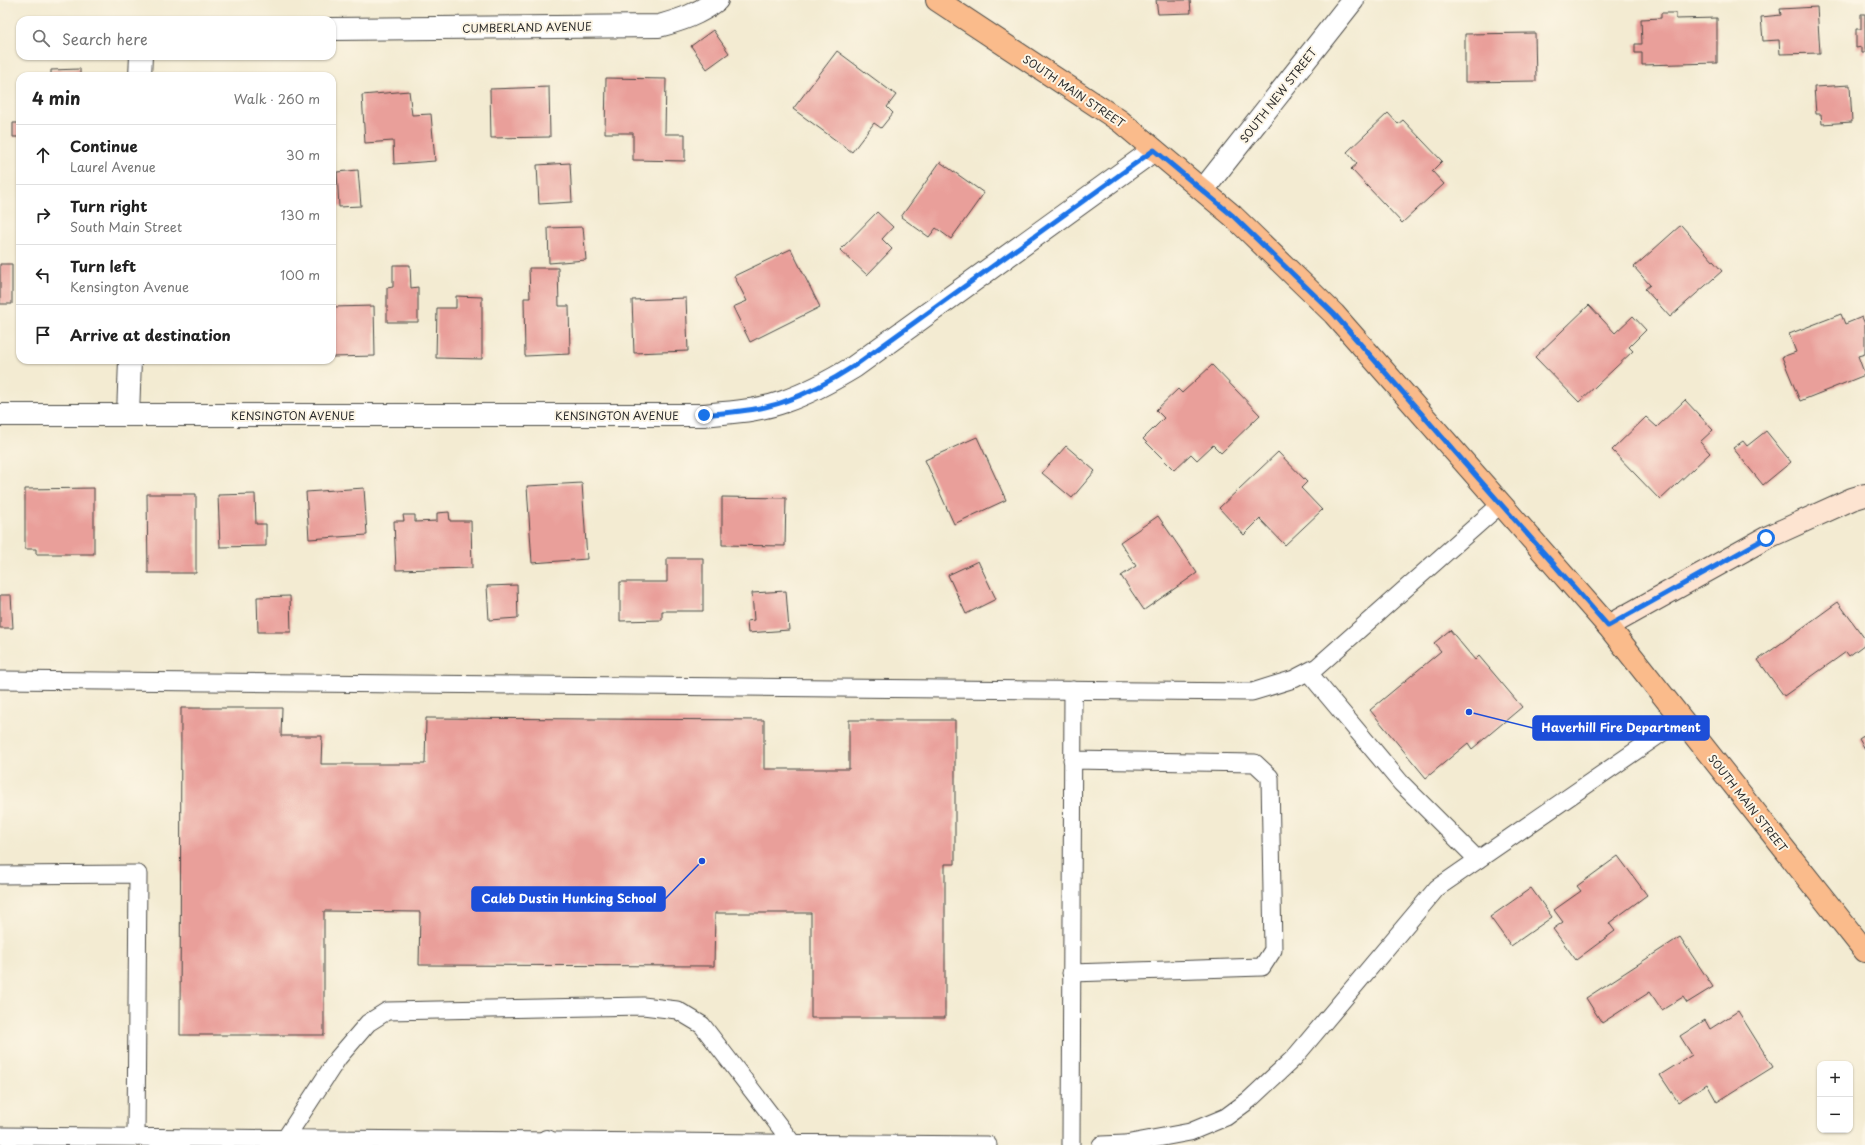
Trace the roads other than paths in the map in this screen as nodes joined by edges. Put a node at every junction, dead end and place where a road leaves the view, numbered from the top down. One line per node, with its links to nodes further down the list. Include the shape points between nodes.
1 (717, 0): 4 (street, CUMBERLAND AVENUE, via 687,18 659,26)
2 (937, 0): 7 (main road, SOUTH MAIN STREET, via 1120,121)
3 (1353, 0): 8 (street, SOUTH NEW STREET)
4 (336, 29)
5 (141, 60): 6 (street)
6 (140, 72)
7 (1154, 150): 8 (main road, SOUTH MAIN STREET); 11 (street, KENSINGTON AVENUE, via 854,366 821,387 782,403 704,415)
8 (1203, 190): 13 (main road, SOUTH MAIN STREET, via 1334,314)
9 (130, 364): 11 (street)
10 (0, 415): 11 (street, KENSINGTON AVENUE)
11 (128, 415)
12 (1865, 495): 14 (main road, via 1766,538)
13 (1501, 504): 14 (main road, SOUTH MAIN STREET); 15 (lane, via 1317,667)
14 (1608, 626): 18 (main road, SOUTH MAIN STREET)
15 (1308, 672): 17 (lane, via 1252,692); 20 (lane, via 1401,783)
16 (0, 680): 17 (lane)
17 (1073, 690): 19 (lane)
18 (1682, 719): 20 (lane); 22 (main road, SOUTH MAIN STREET)
19 (1072, 760): 23 (lane); 23 (lane, via 1255,763 1270,777 1273,950 1262,967)
20 (1478, 860): 31 (lane, via 1437,888 1294,1058 1249,1100 1226,1117 1190,1132 1125,1144)
21 (0, 875): 25 (lane, via 138,874)
22 (1865, 951)
23 (1071, 973): 30 (lane)
24 (0, 1136): 25 (lane)
25 (136, 1137): 26 (lane)
26 (285, 1139): 27 (lane); 28 (lane, via 338,1058 368,1023 387,1011 643,1006 677,1010 702,1024)
27 (547, 1143): 28 (lane)
28 (793, 1144): 29 (lane)
29 (988, 1145)
30 (1071, 1145)
31 (1101, 1145)

